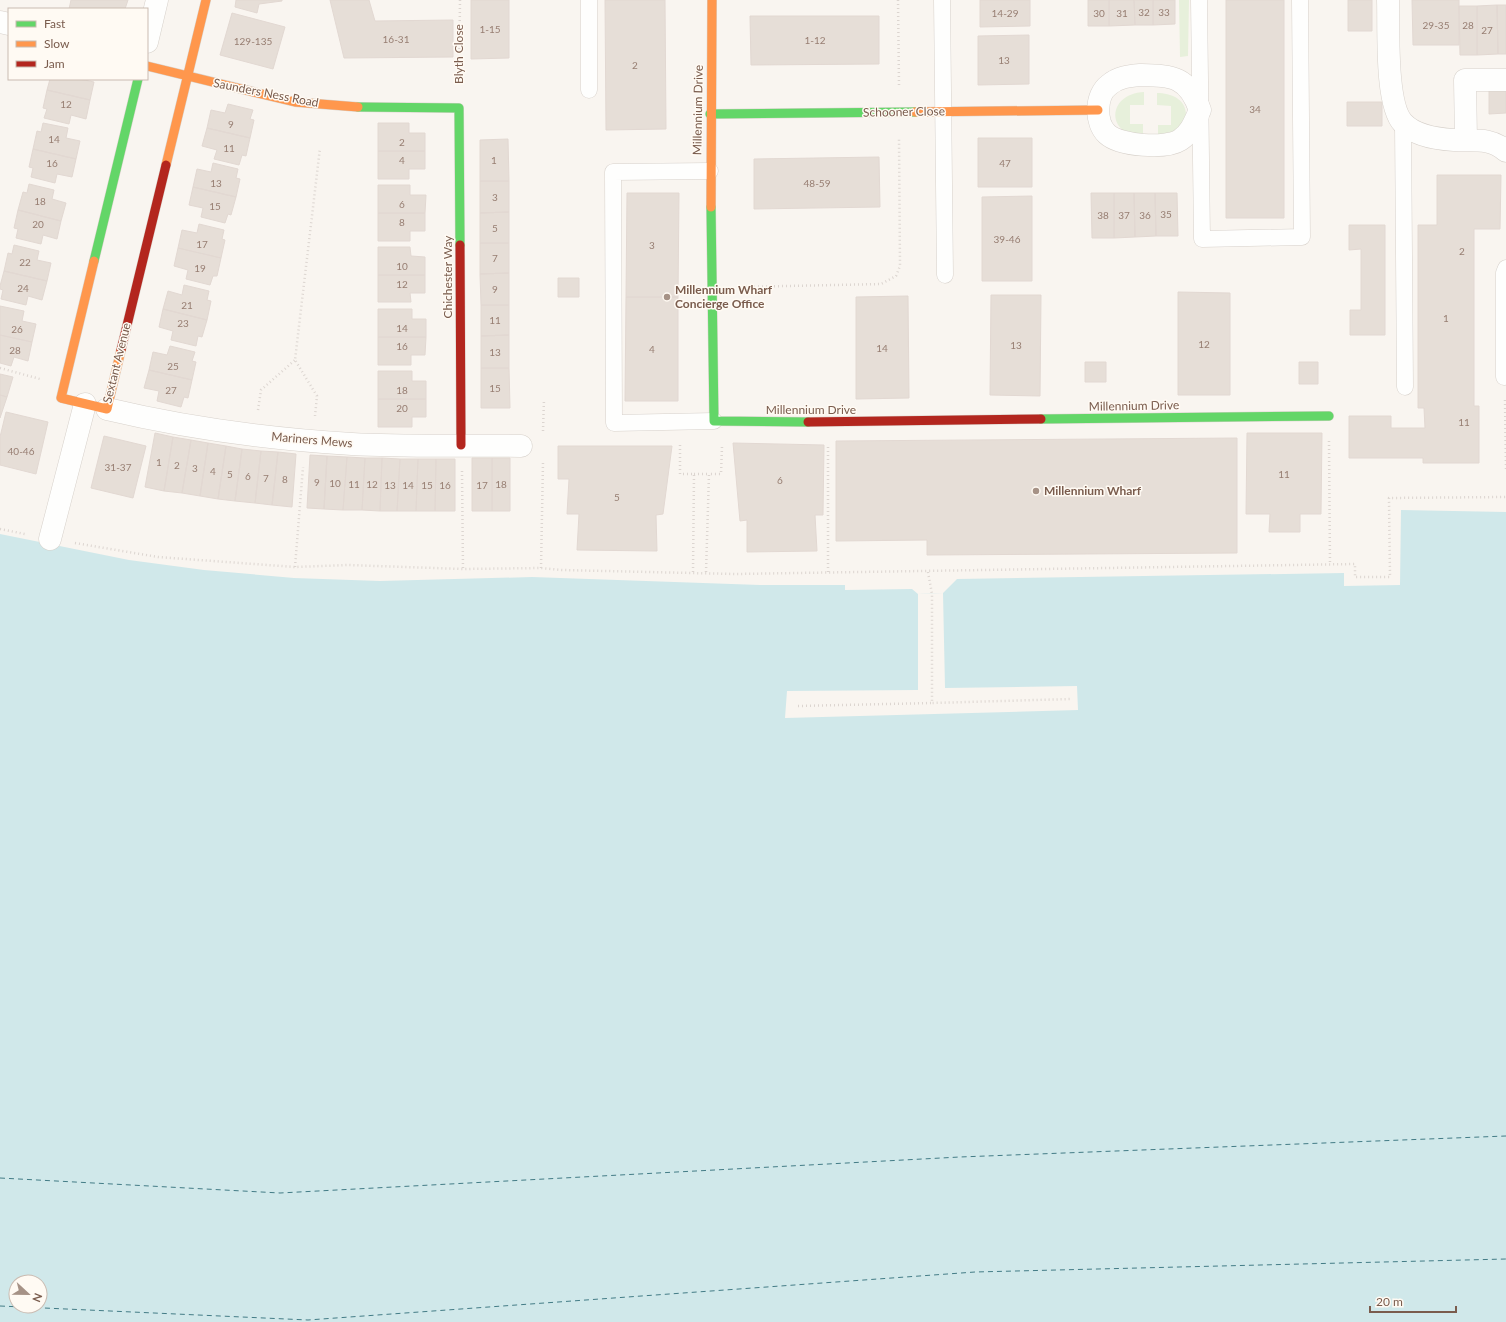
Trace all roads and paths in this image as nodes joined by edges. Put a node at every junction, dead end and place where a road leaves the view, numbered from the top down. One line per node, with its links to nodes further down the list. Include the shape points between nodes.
1 (157, 0): 11 (street)
2 (206, 0): 13 (street, Sextant Avenue)
3 (460, 0): 17 (path, Blyth Close)
4 (589, 0): 16 (lane)
5 (712, 0): 22 (street, Millennium Drive)
6 (898, 0): 21 (path)
7 (942, 0): 20 (lane)
8 (1199, 0): 19 (lane)
9 (1300, 0): 19 (lane, via 1302,237 1202,239)
10 (1388, 0): 23 (street, via 1391,84 1394,104)
11 (148, 38)
12 (148, 66): 13 (street, Saunders Ness Road)
13 (187, 77): 17 (street, Saunders Ness Road, via 302,103 373,108); 38 (street, Sextant Avenue)
14 (138, 80): 34 (street, Sextant Avenue)
15 (1506, 80): 24 (street, via 1465,80)
16 (589, 90)
17 (459, 108): 47 (street, Chichester Way)
18 (1098, 110): 19 (street, via 1107,86 1125,76 1140,75 1169,76 1178,79 1188,85); 19 (street, via 1100,125 1115,140 1124,144 1158,145 1179,141 1189,133); 20 (street, Schooner Close)
19 (1200, 110)
20 (943, 111): 21 (street, Schooner Close); 29 (lane)
21 (899, 112): 22 (street, Schooner Close); 30 (path, via 900,266 896,276 882,284)
22 (710, 114): 27 (street, Millennium Drive)
23 (1403, 123): 24 (street, via 1418,133 1439,140); 35 (lane)
24 (1466, 140): 26 (street, via 1497,143)
25 (320, 148): 31 (path)
26 (1506, 151)
27 (710, 171): 30 (street, Millennium Drive); 40 (lane, via 613,172 614,423)
28 (1506, 268): 33 (lane)
29 (945, 275)
30 (712, 287): 40 (street, Millennium Drive)
31 (295, 360): 42 (path, via 261,390); 46 (path, via 317,396)
32 (0, 368): 34 (path)
33 (1504, 377): 50 (path)
34 (64, 385): 37 (street, Sextant Avenue, via 61,398)
35 (1405, 387)
36 (544, 399): 43 (path)
37 (85, 404): 38 (street, Sextant Avenue); 55 (street)
38 (106, 409): 42 (street, Mariners Mews, via 166,423)
39 (1329, 416): 41 (street, Millennium Drive); 56 (path)
40 (714, 421): 41 (street, Millennium Drive)
41 (827, 422): 63 (path)
42 (254, 435): 46 (street, Mariners Mews)
43 (543, 438)
44 (680, 439): 51 (path, via 680,474)
45 (722, 440): 52 (path, via 721,474)
46 (309, 441): 47 (street, Mariners Mews, via 410,446); 57 (path)
47 (461, 445): 48 (street, Mariners Mews); 59 (path)
48 (521, 446)
49 (543, 461): 58 (path)
50 (1506, 471)
51 (694, 474): 52 (path); 60 (path)
52 (709, 474): 61 (path)
53 (1506, 497): 56 (path, via 1389,498 1390,577 1355,578 1355,564)
54 (0, 529): 55 (path)
55 (50, 539): 57 (path, via 158,557)
56 (1330, 565): 62 (path)
57 (295, 567): 59 (path, via 348,565)
58 (541, 568): 59 (path); 60 (path)
59 (463, 569)
60 (693, 572): 61 (path)
61 (706, 572): 63 (path)
62 (928, 572): 63 (path); 65 (path, via 932,594)
63 (828, 573)
64 (1071, 699): 65 (path)
65 (932, 703): 66 (path)
66 (798, 706)

